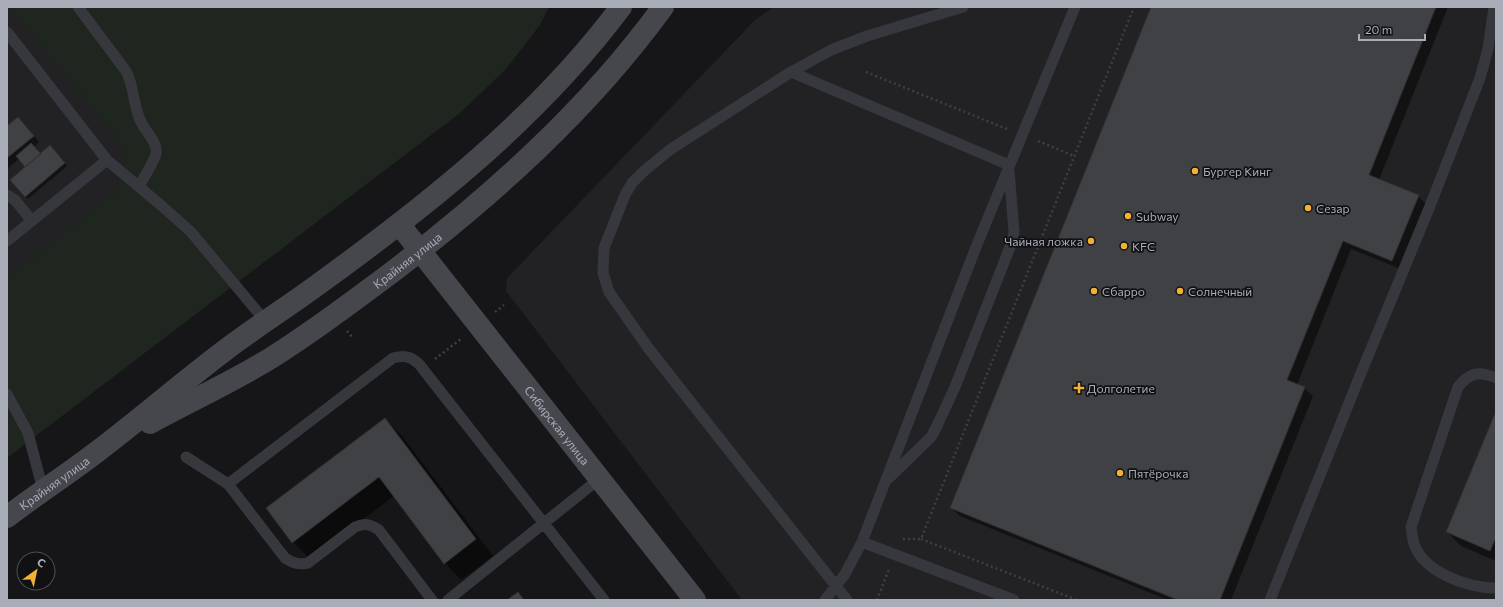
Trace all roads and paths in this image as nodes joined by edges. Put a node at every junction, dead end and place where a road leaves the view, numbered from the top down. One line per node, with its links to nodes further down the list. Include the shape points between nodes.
1 (78, 7): 19 (lane, via 126,71 137,112 156,145 156,154)
2 (608, 7): 11 (main road)
3 (621, 7): 11 (main road, Крайняя улица)
4 (663, 7): 14 (main road, Крайняя улица)
5 (676, 7): 14 (main road)
6 (963, 7): 12 (lane, via 867,36 831,50)
7 (1075, 7): 15 (lane)
8 (1134, 7): 16 (path)
9 (1494, 7): 49 (lane, via 1488,49 1480,78)
10 (7, 32): 17 (lane)
11 (580, 58): 22 (main road, Крайняя улица, via 506,133)
12 (791, 72): 18 (lane); 39 (lane, via 671,149 632,183 604,248 603,273 609,292 649,349)
13 (866, 72): 15 (path)
14 (602, 82): 24 (main road, Крайняя улица, via 530,157)
15 (1022, 135): 16 (path); 18 (lane)
16 (1074, 156): 37 (path)
17 (108, 160): 19 (lane); 21 (lane)
18 (1009, 166): 31 (lane); 31 (lane, via 1014,232 1012,242 955,387 936,428 931,437)
19 (139, 187): 25 (lane, via 190,232)
20 (7, 195): 21 (lane, via 15,200)
21 (32, 221): 23 (lane)
22 (399, 224): 24 (main road, Сибирская улица); 25 (main road, Крайняя улица)
23 (7, 241)
24 (420, 251): 28 (main road, Крайняя улица, via 336,315 270,359); 30 (main road, Сибирская улица)
25 (266, 322): 28 (main road, Крайняя улица, via 225,350)
26 (1496, 378): 40 (lane, via 1474,374 1464,378 1458,387 1411,527 1413,541 1431,567 1449,578 1466,584)
27 (7, 394): 33 (lane, via 28,433)
28 (101, 448): 33 (main road, Крайняя улица)
29 (186, 457): 32 (lane)
30 (599, 479): 35 (lane); 44 (main road, Сибирская улица)
31 (885, 482): 38 (lane)
32 (228, 484): 35 (lane, via 393,358 412,357); 41 (lane, via 285,558 292,563 308,563 355,527 363,524 372,525 379,530)
33 (43, 490): 34 (main road, Крайняя улица)
34 (7, 517)
35 (545, 523): 42 (lane); 43 (lane)
36 (901, 538): 37 (path)
37 (921, 539): 48 (path)
38 (862, 542): 39 (lane); 47 (lane)
39 (836, 586): 45 (lane); 46 (lane)
40 (1496, 588)
41 (432, 600)
42 (448, 600)
43 (604, 600)
44 (695, 600)
45 (826, 600)
46 (847, 600)
47 (1014, 600)
48 (1077, 600)
49 (1270, 600)

